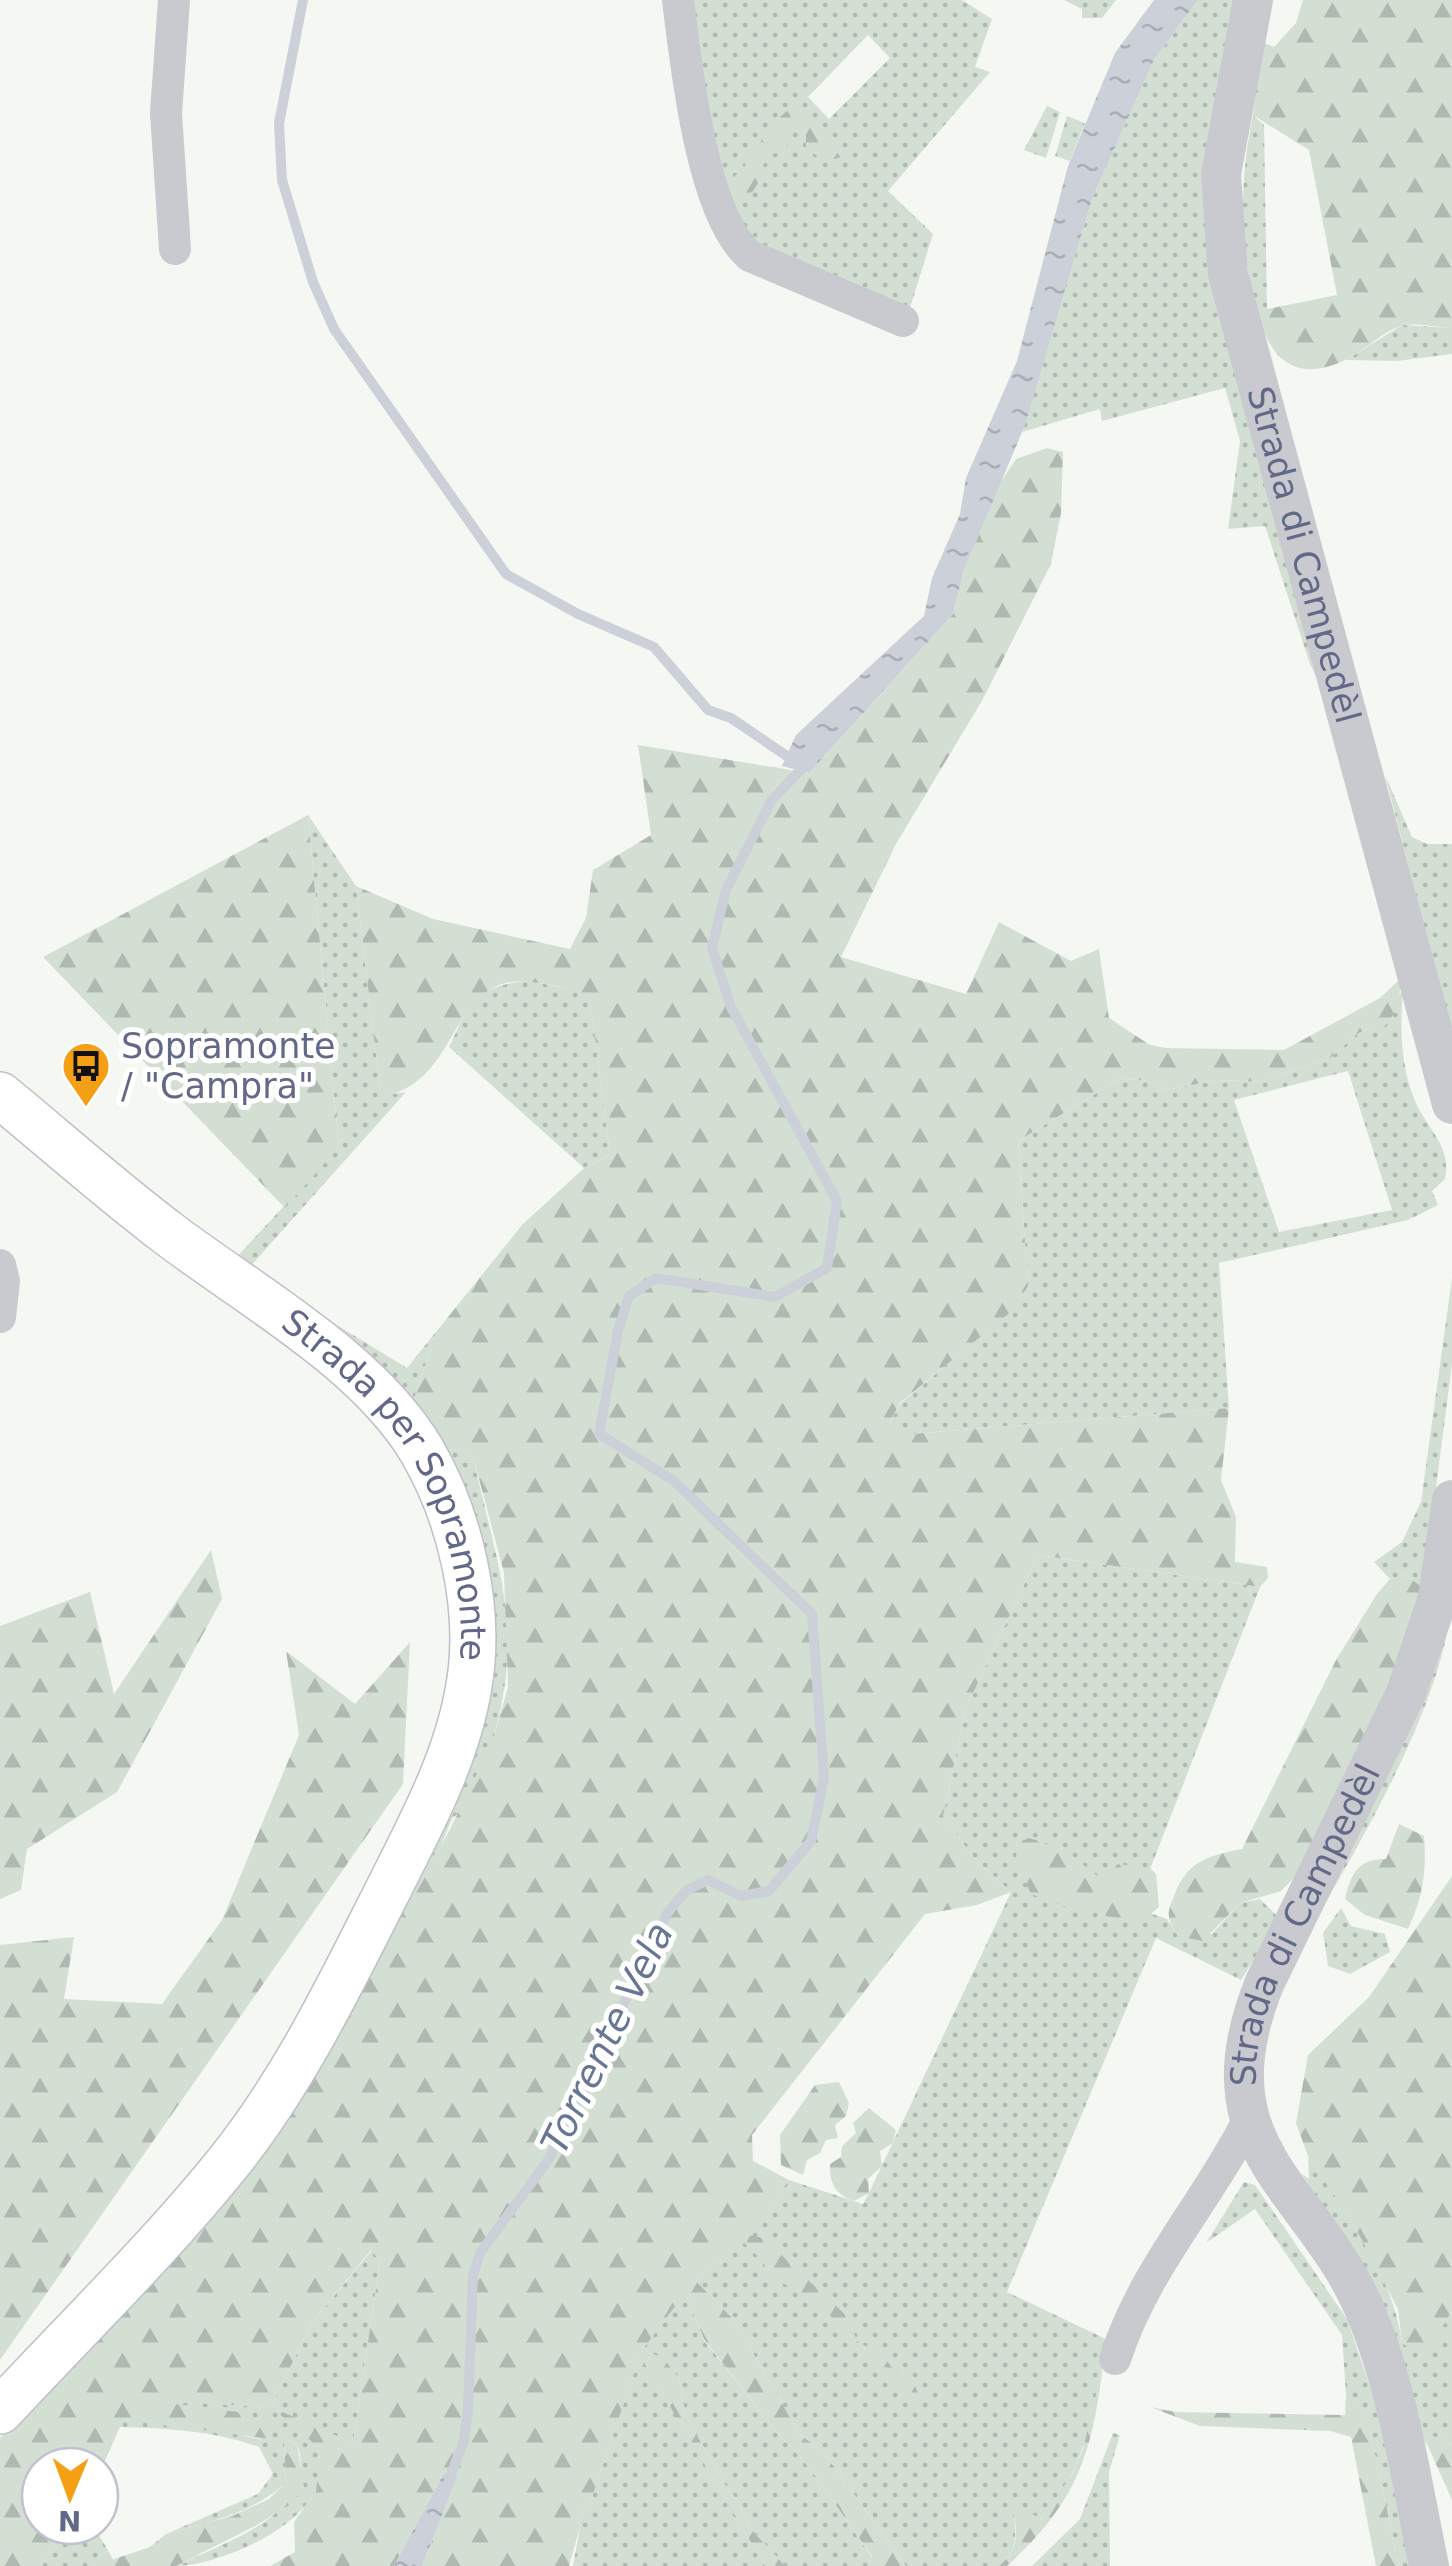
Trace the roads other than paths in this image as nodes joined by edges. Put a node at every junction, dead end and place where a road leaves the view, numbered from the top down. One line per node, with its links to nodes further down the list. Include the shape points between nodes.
1 (174, 0): 4 (street, via 166,113)
2 (678, 0): 5 (street, via 700,134 737,245)
3 (1253, 0): 7 (street, Strada di Campedèl, via 1221,174 1228,274)
4 (174, 249)
5 (904, 321)
6 (0, 1095): 13 (main road, Strada per Sopramonte, via 388,1404 422,1450 451,1511 466,1568 470,1683 455,1746 405,1856 292,2073 207,2188)
7 (1452, 1104)
8 (0, 1265): 9 (street)
9 (0, 1318)
10 (1452, 1500): 11 (street, Strada di Campedèl, via 1438,1598 1406,1693 1250,2019 1244,2069)
11 (1249, 2119): 12 (street, via 1139,2294); 14 (street, Strada di Campedèl, via 1258,2146 1370,2321)
12 (1115, 2359)
13 (0, 2411)
14 (1429, 2566)

